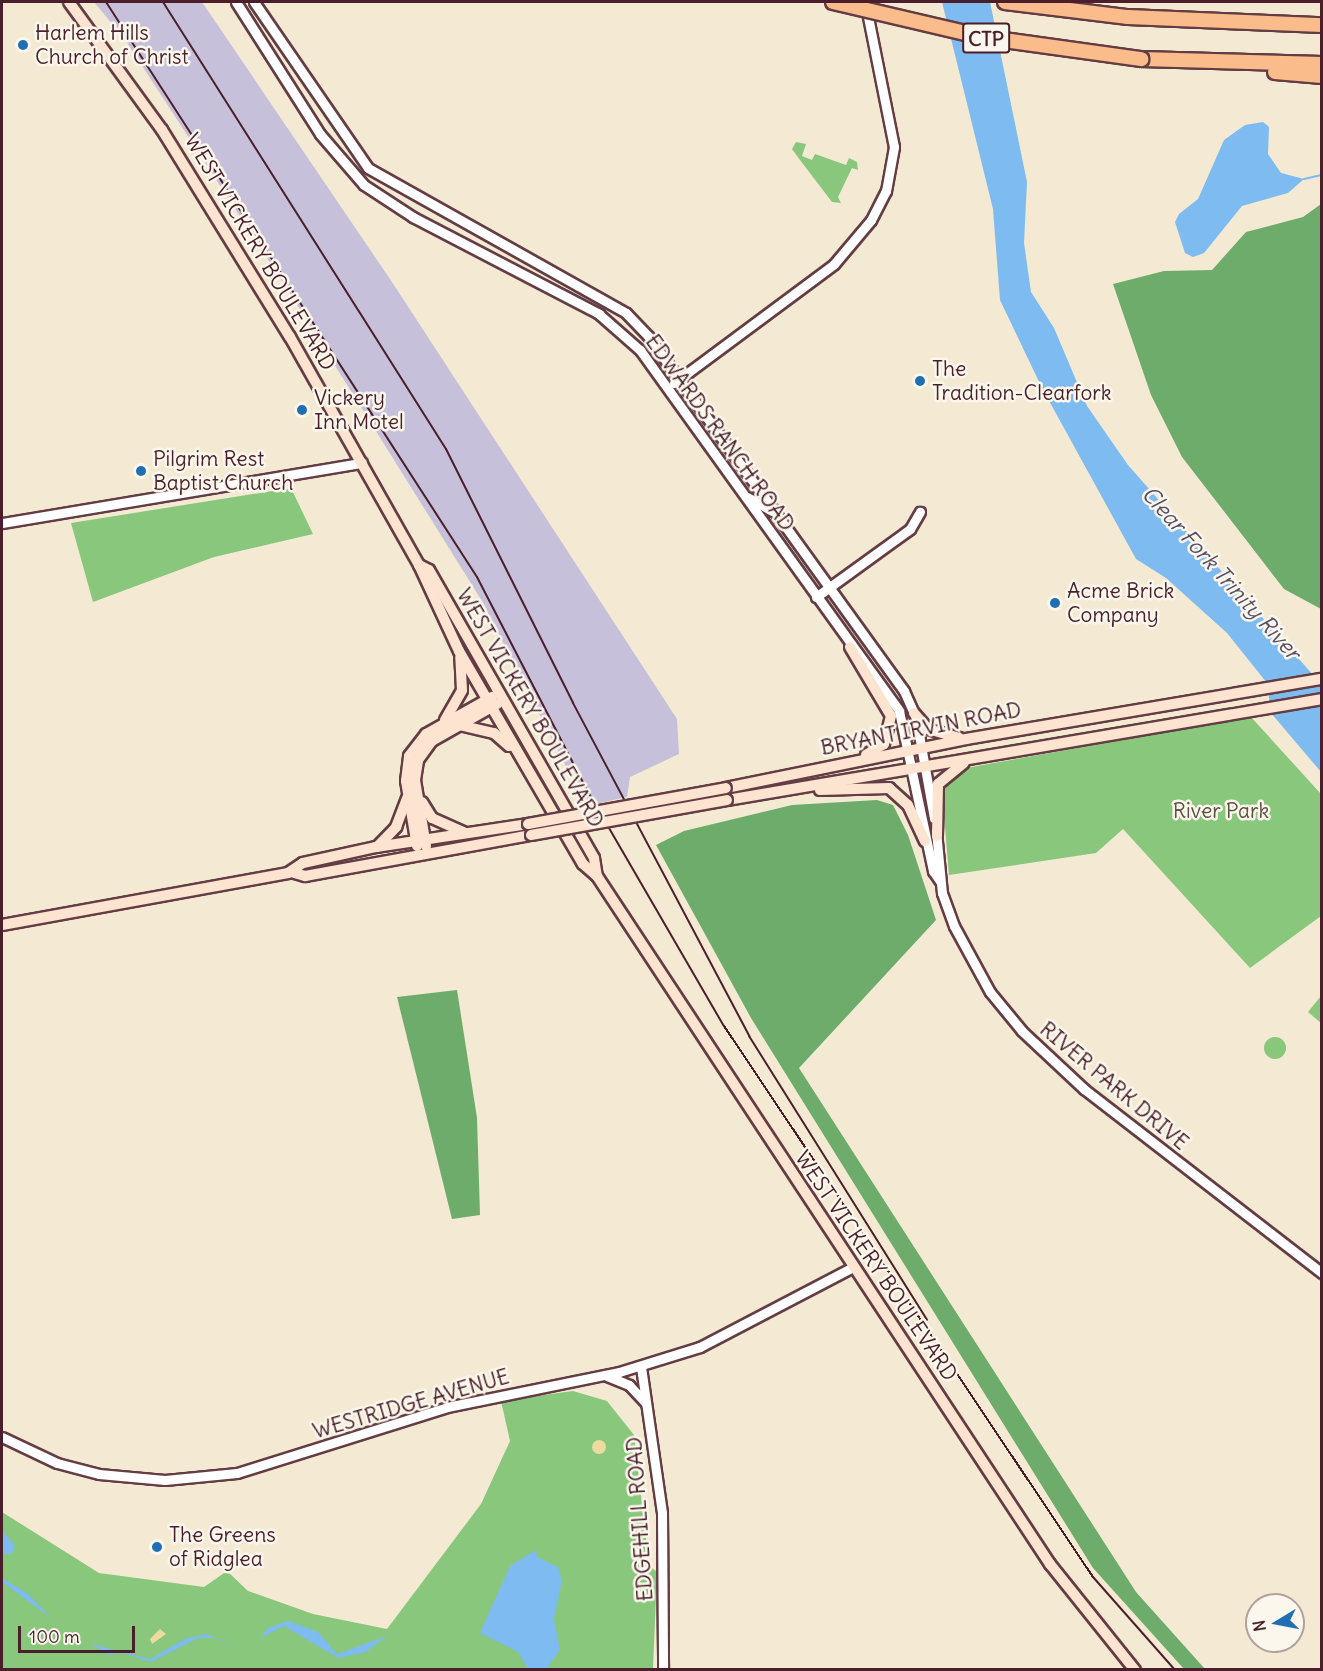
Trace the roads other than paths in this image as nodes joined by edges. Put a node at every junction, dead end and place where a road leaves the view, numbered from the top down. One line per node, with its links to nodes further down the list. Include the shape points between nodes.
1 (69, 2): 17 (main road, WEST VICKERY BOULEVARD, via 162,130)
2 (236, 2): 12 (street, EDWARDS RANCH ROAD)
3 (254, 2): 11 (street, EDWARDS RANCH ROAD)
4 (833, 2): 8 (highway, CTP, bridge, via 993,39 1141,59)
5 (865, 2): 15 (street, via 892,121 894,147 886,190 854,245 834,264)
6 (1005, 2): 7 (highway, CTP, via 1128,17)
7 (1322, 25)
8 (1223, 64): 9 (highway, CTP); 10 (highway)
9 (1322, 64)
10 (1322, 76)
11 (335, 123): 12 (street); 13 (street, EDWARDS RANCH ROAD, via 368,168 400,191)
12 (320, 134): 14 (street, EDWARDS RANCH ROAD, via 364,185)
13 (576, 284): 14 (street); 15 (street, EDWARDS RANCH ROAD, via 626,313)
14 (569, 298): 16 (street, EDWARDS RANCH ROAD, via 599,314 640,350)
15 (680, 380): 16 (street); 21 (street, EDWARDS RANCH ROAD)
16 (667, 388): 18 (street, EDWARDS RANCH ROAD)
17 (362, 464): 20 (street); 22 (main road, WEST VICKERY BOULEVARD)
18 (747, 496): 21 (street); 24 (street, EDWARDS RANCH ROAD)
19 (920, 512): 23 (street, via 910,529)
20 (2, 523)
21 (785, 523): 23 (street, EDWARDS RANCH ROAD)
22 (419, 565): 26 (main road, WEST VICKERY BOULEVARD); 28 (main road, WEST VICKERY BOULEVARD, via 429,570)
23 (831, 587): 24 (street); 31 (street, EDWARDS RANCH ROAD)
24 (816, 597): 25 (street, EDWARDS RANCH ROAD)
25 (850, 647): 36 (street, EDWARDS RANCH ROAD, via 899,711); 37 (main road, via 891,716 884,744)
26 (459, 651): 30 (main road, WEST VICKERY BOULEVARD); 32 (main road, via 462,690)
27 (1322, 679): 34 (main road, BRYANT IRVIN ROAD)
28 (499, 698): 30 (main road); 52 (main road, WEST VICKERY BOULEVARD, via 594,858)
29 (1322, 699): 38 (main road, BRYANT IRVIN ROAD)
30 (489, 703): 32 (main road); 33 (main road); 41 (main road, WEST VICKERY BOULEVARD)
31 (914, 713): 34 (main road, via 928,729); 35 (street, EDWARDS RANCH ROAD)
32 (440, 725): 43 (main road, via 409,756)
33 (459, 725): 41 (main road, via 494,733); 43 (main road, via 421,754)
34 (966, 739): 35 (main road, BRYANT IRVIN ROAD)
35 (923, 750): 36 (main road, BRYANT IRVIN ROAD); 39 (street, EDWARDS RANCH ROAD)
36 (908, 753): 37 (main road, BRYANT IRVIN ROAD); 40 (street, EDWARDS RANCH ROAD)
37 (855, 761): 44 (main road, BRYANT IRVIN ROAD, bridge)
38 (967, 761): 39 (main road, BRYANT IRVIN ROAD); 46 (main road, via 938,784)
39 (926, 767): 40 (main road, BRYANT IRVIN ROAD); 46 (street, RIVER PARK DRIVE)
40 (911, 769): 42 (main road, BRYANT IRVIN ROAD); 48 (street, RIVER PARK DRIVE)
41 (533, 780): 52 (main road, WEST VICKERY BOULEVARD, via 583,864)
42 (807, 789): 44 (main road, BRYANT IRVIN ROAD, bridge); 48 (main road, via 889,788 908,806)
43 (413, 794): 45 (main road, via 432,818); 47 (main road); 49 (main road, via 396,826)
44 (530, 829): 45 (main road); 50 (main road)
45 (467, 832): 47 (main road)
46 (937, 836): 53 (street, RIVER PARK DRIVE)
47 (420, 839): 49 (main road); 50 (main road)
48 (926, 841): 53 (street, RIVER PARK DRIVE)
49 (376, 847): 51 (main road, via 303,863)
50 (423, 853): 51 (main road, via 305,876)
51 (291, 872): 54 (main road)
52 (597, 876): 55 (main road, WEST VICKERY BOULEVARD)
53 (940, 881): 56 (street, RIVER PARK DRIVE, via 970,958 1022,1030 1078,1084)
54 (2, 925)
55 (853, 1267): 57 (street, WESTRIDGE AVENUE, via 735,1331); 62 (main road, WEST VICKERY BOULEVARD, via 1050,1564)
56 (1322, 1273)
57 (641, 1367): 58 (street, WESTRIDGE AVENUE); 59 (street, EDGEHILL ROAD)
58 (605, 1375): 59 (street, via 629,1385); 60 (street, WESTRIDGE AVENUE, via 447,1407 283,1460 207,1478 99,1474 57,1463)
59 (649, 1407): 61 (street, EDGEHILL ROAD, via 662,1513)
60 (2, 1437)
61 (663, 1670)
62 (1135, 1670)

